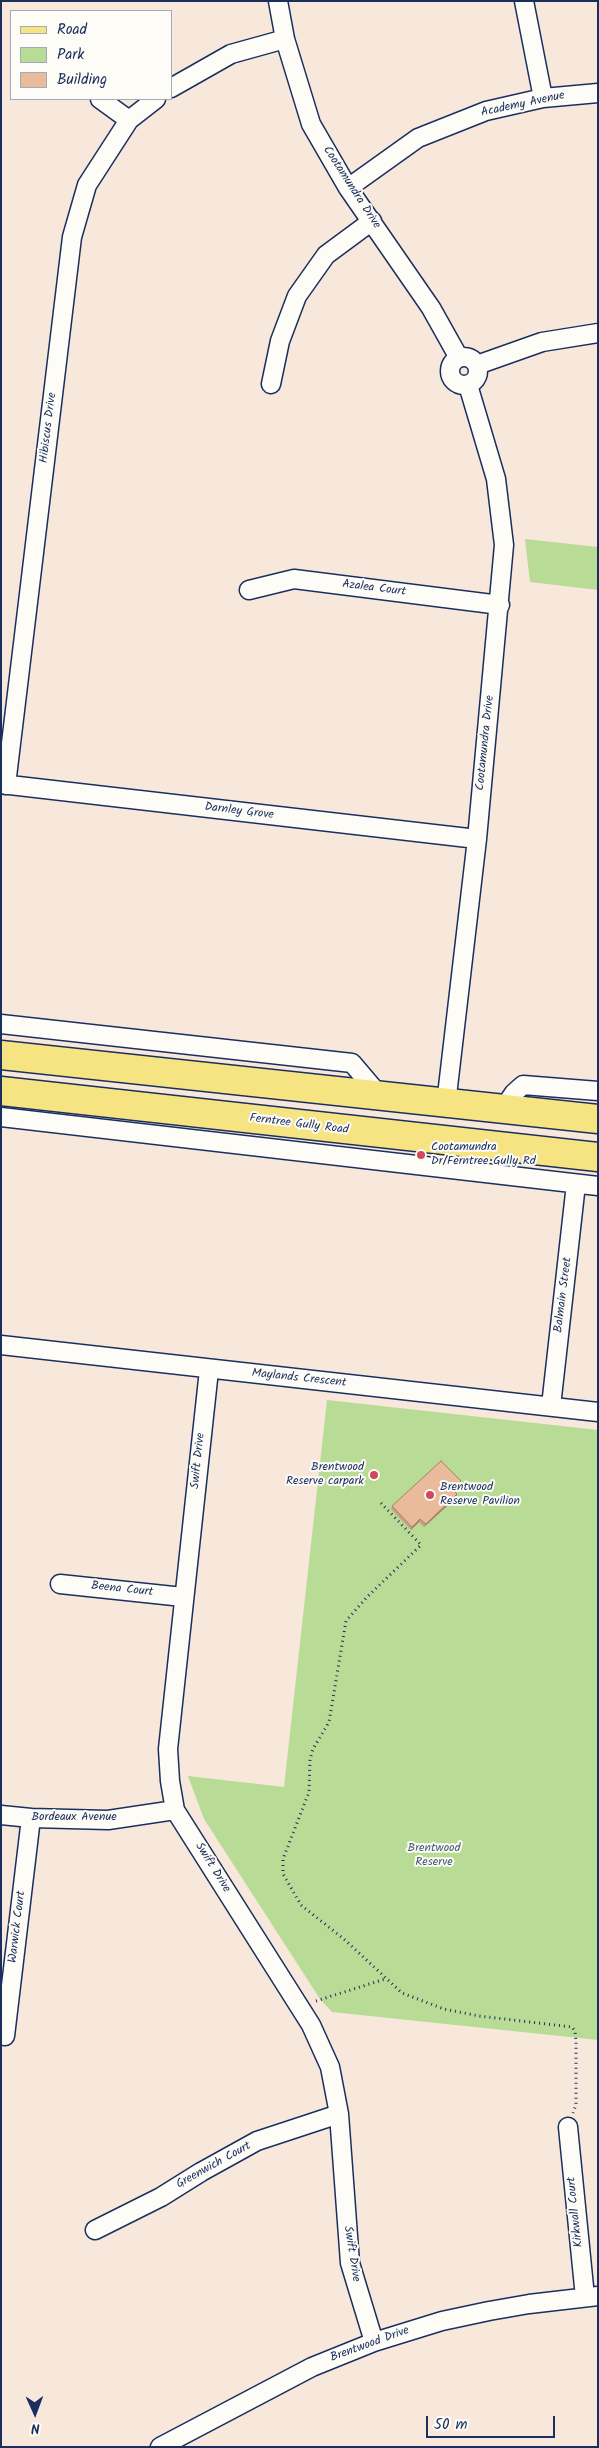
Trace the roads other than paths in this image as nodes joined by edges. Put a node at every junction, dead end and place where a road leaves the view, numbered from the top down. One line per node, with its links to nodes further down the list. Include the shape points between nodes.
1 (278, 1): 3 (street, Cootamundra Drive)
2 (524, 1): 6 (street)
3 (285, 39): 4 (street, via 231,54); 10 (street, Cootamundra Drive, via 311,124)
4 (172, 87)
5 (598, 93): 6 (street, Academy Avenue)
6 (543, 98): 10 (street, Academy Avenue, via 486,111 418,138)
7 (101, 100): 9 (street)
8 (155, 100): 9 (street, Hibiscus Drive)
9 (129, 120): 19 (street, Hibiscus Drive, via 87,185 72,237)
10 (348, 188): 11 (street, Cootamundra Drive)
11 (372, 221): 13 (street, Cootamundra Drive, via 431,308); 15 (street, via 326,254 297,296 280,341)
12 (598, 333): 14 (street, via 542,342)
13 (459, 358): 14 (street, via 469,358); 16 (street, via 452,364 452,378 459,384)
14 (477, 365): 16 (street, via 478,375)
15 (271, 384)
16 (468, 385): 18 (street, Cootamundra Drive, via 496,479 504,545)
17 (249, 590): 18 (street, Azalea Court, via 294,579)
18 (500, 605): 20 (street, Cootamundra Drive)
19 (3, 785): 20 (street, Darnley Grove)
20 (477, 839): 27 (street, Cootamundra Drive)
21 (1, 1024): 22 (street)
22 (26, 1026): 23 (street); 26 (street, via 352,1063)
23 (12, 1056): 26 (main road)
24 (1, 1091): 31 (main road, Ferntree Gully Road)
25 (598, 1091): 28 (street, via 523,1084)
26 (380, 1096): 27 (main road)
27 (446, 1104): 28 (main road); 31 (main road)
28 (503, 1109): 30 (main road)
29 (1, 1117): 33 (street)
30 (598, 1119)
31 (442, 1141): 32 (main road, Ferntree Gully Road)
32 (598, 1157)
33 (576, 1184): 34 (street); 37 (street, Balmain Street)
34 (598, 1186)
35 (1, 1345): 36 (street, Maylands Crescent)
36 (209, 1370): 37 (street, Maylands Crescent); 40 (street, Swift Drive)
37 (550, 1406): 38 (street, Maylands Crescent)
38 (598, 1412)
39 (60, 1584): 40 (street, Beena Court)
40 (183, 1596): 41 (street, Swift Drive, via 168,1749)
41 (175, 1810): 43 (street, Bordeaux Avenue, via 108,1820); 45 (street, Swift Drive, via 311,2025 330,2067)
42 (1, 1815): 43 (street, Bordeaux Avenue)
43 (31, 1818): 44 (street, Warwick Court)
44 (5, 2036)
45 (339, 2114): 47 (street, Greenwich Court, via 257,2142 161,2197); 49 (street, Swift Drive, via 350,2263)
46 (568, 2127): 48 (street, Kirkwall Court)
47 (95, 2230)
48 (591, 2297): 49 (street, Brentwood Drive, via 489,2311 442,2321)
49 (374, 2342): 50 (street, Brentwood Drive, via 312,2367)
50 (160, 2447)

